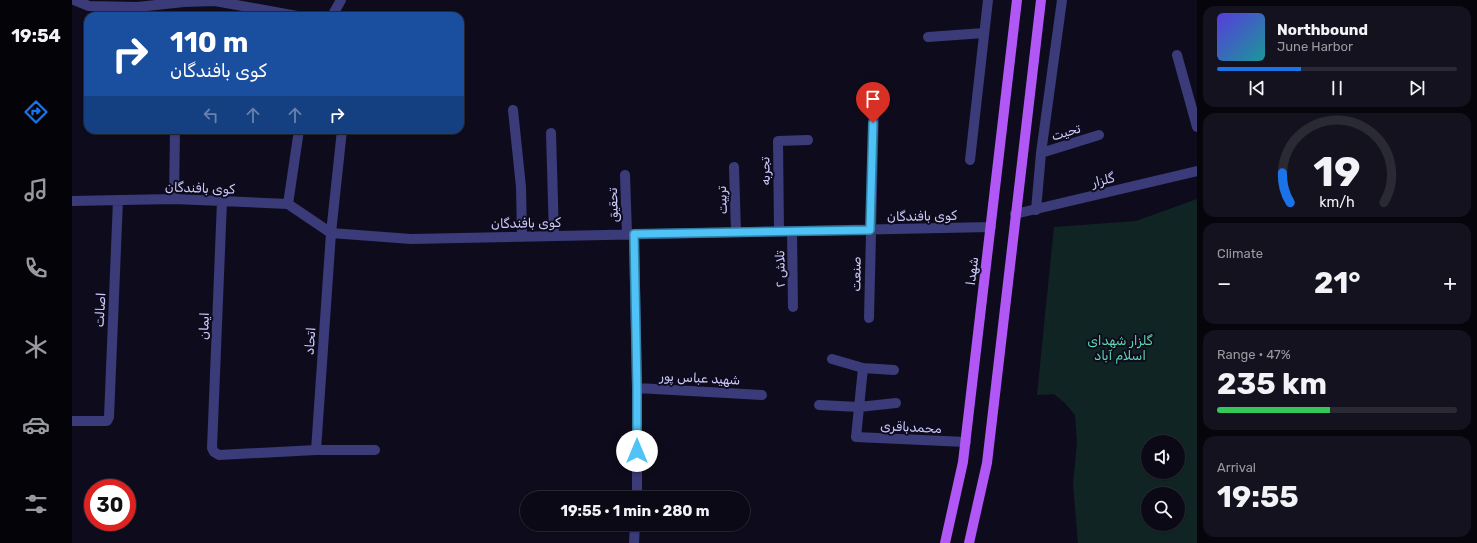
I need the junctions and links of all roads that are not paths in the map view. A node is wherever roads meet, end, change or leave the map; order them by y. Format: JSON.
{"nodes":[{"id":1,"x":74,"y":0,"type":"edge"},
{"id":2,"x":341,"y":0,"type":"edge"},
{"id":3,"x":988,"y":0,"type":"edge"},
{"id":4,"x":1017,"y":0,"type":"edge"},
{"id":5,"x":1041,"y":0,"type":"edge"},
{"id":6,"x":1062,"y":0,"type":"edge"},
{"id":7,"x":275,"y":12,"type":"edge"},
{"id":8,"x":334,"y":12,"type":"edge"},
{"id":9,"x":984,"y":33,"type":"junction"},
{"id":10,"x":928,"y":37,"type":"dead end"},
{"id":11,"x":1177,"y":55,"type":"dead end"},
{"id":12,"x":1193,"y":99,"type":"edge"},
{"id":13,"x":874,"y":107,"type":"dead end"},
{"id":14,"x":513,"y":110,"type":"dead end"},
{"id":15,"x":1197,"y":127,"type":"edge"},
{"id":16,"x":551,"y":133,"type":"dead end"},
{"id":17,"x":175,"y":134,"type":"edge"},
{"id":18,"x":299,"y":134,"type":"edge"},
{"id":19,"x":342,"y":134,"type":"edge"},
{"id":20,"x":1099,"y":135,"type":"dead end"},
{"id":21,"x":808,"y":140,"type":"dead end"},
{"id":22,"x":1041,"y":153,"type":"junction"},
{"id":23,"x":970,"y":160,"type":"dead end"},
{"id":24,"x":734,"y":167,"type":"dead end"},
{"id":25,"x":1197,"y":171,"type":"edge"},
{"id":26,"x":625,"y":175,"type":"dead end"},
{"id":27,"x":174,"y":199,"type":"junction"},
{"id":28,"x":72,"y":200,"type":"edge"},
{"id":29,"x":118,"y":200,"type":"junction"},
{"id":30,"x":222,"y":201,"type":"junction"},
{"id":31,"x":288,"y":204,"type":"junction"},
{"id":32,"x":1036,"y":210,"type":"junction"},
{"id":33,"x":1015,"y":214,"type":"junction"},
{"id":34,"x":991,"y":227,"type":"junction"},
{"id":35,"x":870,"y":230,"type":"junction"},
{"id":36,"x":779,"y":231,"type":"junction"},
{"id":37,"x":792,"y":231,"type":"junction"},
{"id":38,"x":736,"y":232,"type":"junction"},
{"id":39,"x":331,"y":234,"type":"junction"},
{"id":40,"x":631,"y":234,"type":"junction"},
{"id":41,"x":554,"y":236,"type":"junction"},
{"id":42,"x":522,"y":237,"type":"junction"},
{"id":43,"x":793,"y":307,"type":"dead end"},
{"id":44,"x":869,"y":318,"type":"dead end"},
{"id":45,"x":832,"y":359,"type":"dead end"},
{"id":46,"x":863,"y":368,"type":"junction"},
{"id":47,"x":894,"y":370,"type":"dead end"},
{"id":48,"x":637,"y":388,"type":"junction"},
{"id":49,"x":762,"y":395,"type":"dead end"},
{"id":50,"x":896,"y":403,"type":"dead end"},
{"id":51,"x":819,"y":405,"type":"dead end"},
{"id":52,"x":859,"y":407,"type":"junction"},
{"id":53,"x":72,"y":422,"type":"edge"},
{"id":54,"x":966,"y":442,"type":"junction"},
{"id":55,"x":316,"y":450,"type":"junction"},
{"id":56,"x":375,"y":450,"type":"dead end"},
{"id":57,"x":637,"y":491,"type":"edge"},
{"id":58,"x":635,"y":531,"type":"edge"},
{"id":59,"x":634,"y":543,"type":"edge"},
{"id":60,"x":945,"y":543,"type":"edge"},
{"id":61,"x":969,"y":543,"type":"edge"}],
"edges":[{"from":1,"to":7,"type":"street"},
{"from":2,"to":8,"type":"street"},
{"from":3,"to":9,"type":"street"},
{"from":4,"to":34,"type":"main road","name":"شهدا"},
{"from":5,"to":33,"type":"main road"},
{"from":6,"to":22,"type":"street"},
{"from":9,"to":10,"type":"street"},
{"from":9,"to":23,"type":"street"},
{"from":11,"to":12,"type":"street"},
{"from":12,"to":15,"type":"street"},
{"from":13,"to":35,"type":"street","name":"صنعت"},
{"from":14,"to":42,"type":"street"},
{"from":16,"to":41,"type":"street"},
{"from":17,"to":27,"type":"street"},
{"from":18,"to":31,"type":"street"},
{"from":19,"to":39,"type":"street","name":"اتحاد"},
{"from":20,"to":22,"type":"street","name":"تحیت"},
{"from":21,"to":36,"type":"street","name":"تجربه"},
{"from":22,"to":32,"type":"street"},
{"from":24,"to":38,"type":"street","name":"تربیت"},
{"from":25,"to":32,"type":"street","name":"گلزار"},
{"from":26,"to":40,"type":"street","name":"تحقیق"},
{"from":27,"to":29,"type":"street","name":"کوی بافندگان"},
{"from":27,"to":30,"type":"street","name":"کوی بافندگان"},
{"from":28,"to":29,"type":"street","name":"کوی بافندگان"},
{"from":29,"to":53,"type":"street","name":"اصالت"},
{"from":30,"to":31,"type":"street","name":"کوی بافندگان"},
{"from":30,"to":55,"type":"street","name":"ایمان"},
{"from":31,"to":39,"type":"street"},
{"from":32,"to":33,"type":"street","name":"گلزار"},
{"from":33,"to":61,"type":"main road"},
{"from":34,"to":35,"type":"street","name":"کوی بافندگان"},
{"from":34,"to":54,"type":"main road","name":"شهدا"},
{"from":35,"to":37,"type":"street","name":"کوی بافندگان"},
{"from":35,"to":44,"type":"street","name":"صنعت"},
{"from":36,"to":37,"type":"street","name":"کوی بافندگان"},
{"from":36,"to":38,"type":"street","name":"کوی بافندگان"},
{"from":37,"to":43,"type":"street","name":"تلاش ۲"},
{"from":38,"to":40,"type":"street","name":"کوی بافندگان"},
{"from":39,"to":42,"type":"street","name":"کوی بافندگان"},
{"from":39,"to":55,"type":"street","name":"اتحاد"},
{"from":40,"to":41,"type":"street","name":"کوی بافندگان"},
{"from":40,"to":48,"type":"street","name":"تحقیق"},
{"from":41,"to":42,"type":"street","name":"کوی بافندگان"},
{"from":45,"to":46,"type":"street"},
{"from":46,"to":47,"type":"street"},
{"from":46,"to":52,"type":"street"},
{"from":48,"to":49,"type":"street","name":"شهید عباس پور"},
{"from":48,"to":57,"type":"street","name":"تحقیق"},
{"from":50,"to":52,"type":"street"},
{"from":51,"to":52,"type":"street"},
{"from":52,"to":54,"type":"street","name":"محمدباقری"},
{"from":54,"to":60,"type":"main road","name":"شهدا"},
{"from":55,"to":56,"type":"street"},
{"from":58,"to":59,"type":"street"}]}
